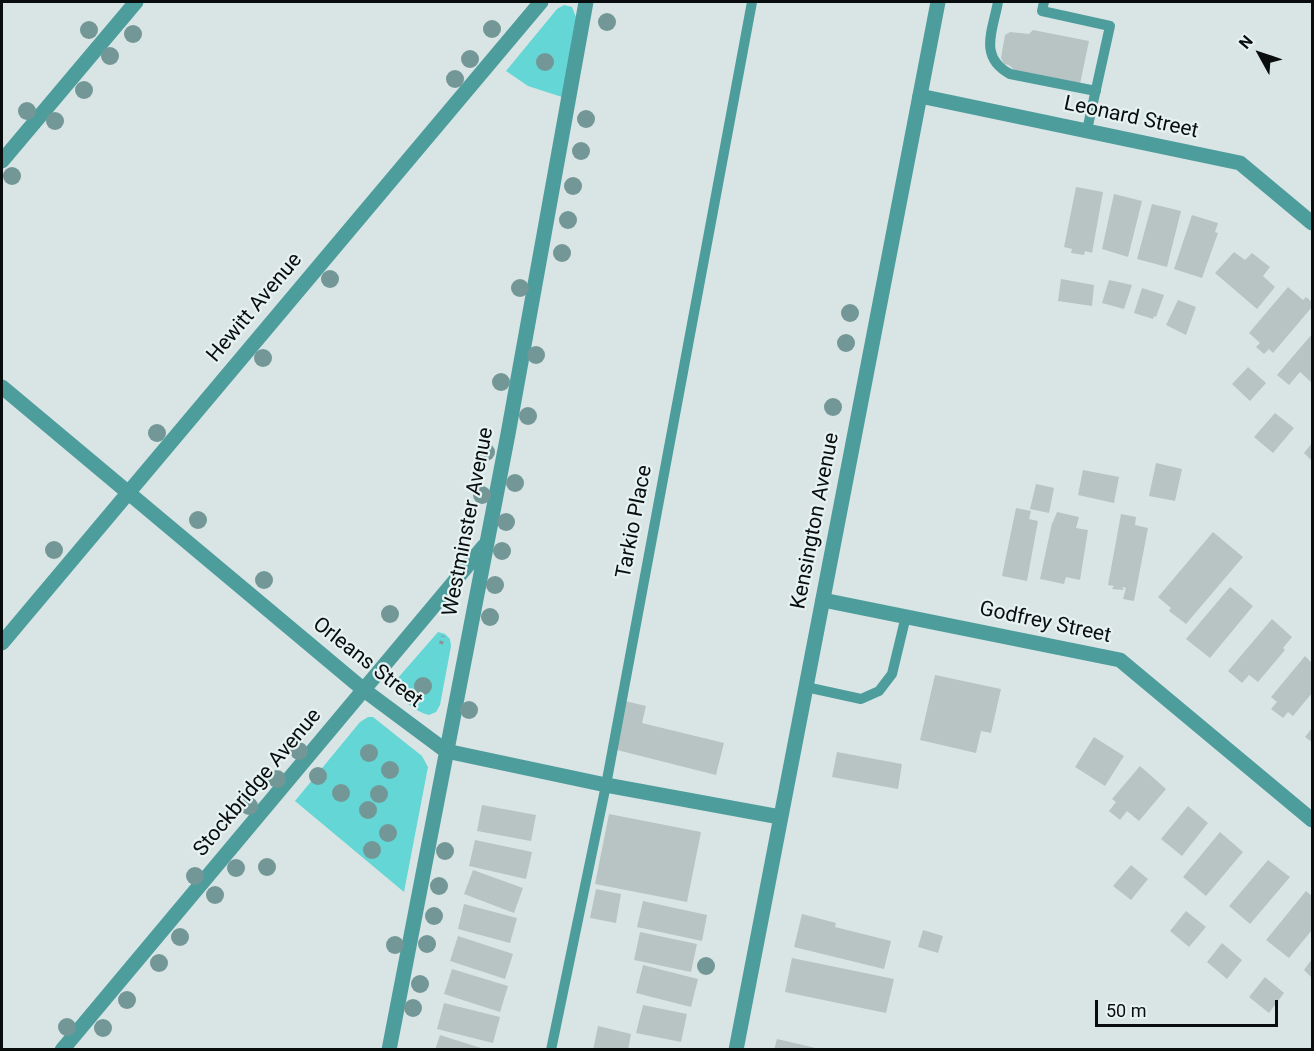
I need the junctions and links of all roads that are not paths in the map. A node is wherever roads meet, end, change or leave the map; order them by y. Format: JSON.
{"nodes":[{"id":1,"x":136,"y":2,"type":"edge"},
{"id":2,"x":541,"y":2,"type":"edge"},
{"id":3,"x":586,"y":2,"type":"edge"},
{"id":4,"x":752,"y":2,"type":"edge"},
{"id":5,"x":938,"y":2,"type":"edge"},
{"id":6,"x":998,"y":2,"type":"edge"},
{"id":7,"x":1044,"y":2,"type":"edge"},
{"id":8,"x":1096,"y":91,"type":"junction"},
{"id":9,"x":921,"y":96,"type":"junction"},
{"id":10,"x":1087,"y":130,"type":"junction"},
{"id":11,"x":2,"y":161,"type":"edge"},
{"id":12,"x":1312,"y":223,"type":"edge"},
{"id":13,"x":2,"y":387,"type":"edge"},
{"id":14,"x":128,"y":492,"type":"junction"},
{"id":15,"x":486,"y":543,"type":"junction"},
{"id":16,"x":822,"y":600,"type":"junction"},
{"id":17,"x":906,"y":616,"type":"junction"},
{"id":18,"x":2,"y":643,"type":"edge"},
{"id":19,"x":806,"y":687,"type":"junction"},
{"id":20,"x":363,"y":690,"type":"junction"},
{"id":21,"x":446,"y":751,"type":"junction"},
{"id":22,"x":606,"y":785,"type":"junction"},
{"id":23,"x":780,"y":817,"type":"junction"},
{"id":24,"x":1312,"y":820,"type":"edge"},
{"id":25,"x":62,"y":1050,"type":"edge"},
{"id":26,"x":389,"y":1050,"type":"edge"},
{"id":27,"x":550,"y":1050,"type":"edge"},
{"id":28,"x":736,"y":1050,"type":"edge"}],
"edges":[{"from":1,"to":11,"type":"street"},
{"from":2,"to":14,"type":"street","name":"Hewitt Avenue"},
{"from":3,"to":15,"type":"street","name":"Westminster Avenue"},
{"from":4,"to":22,"type":"lane","name":"Tarkio Place"},
{"from":5,"to":9,"type":"street","name":"Kensington Avenue"},
{"from":6,"to":8,"type":"lane"},
{"from":7,"to":8,"type":"lane"},
{"from":8,"to":10,"type":"lane"},
{"from":9,"to":10,"type":"street","name":"Leonard Street"},
{"from":9,"to":16,"type":"street","name":"Kensington Avenue"},
{"from":10,"to":12,"type":"street","name":"Leonard Street"},
{"from":13,"to":14,"type":"street","name":"Orleans Street"},
{"from":14,"to":18,"type":"street","name":"Hewitt Avenue"},
{"from":14,"to":20,"type":"street","name":"Orleans Street"},
{"from":15,"to":20,"type":"street","name":"Stockbridge Avenue"},
{"from":15,"to":21,"type":"street","name":"Westminster Avenue"},
{"from":16,"to":17,"type":"street","name":"Godfrey Street"},
{"from":16,"to":19,"type":"street","name":"Kensington Avenue"},
{"from":17,"to":19,"type":"lane"},
{"from":17,"to":24,"type":"street","name":"Godfrey Street"},
{"from":19,"to":23,"type":"street","name":"Kensington Avenue"},
{"from":20,"to":21,"type":"street","name":"Orleans Street"},
{"from":20,"to":25,"type":"street","name":"Stockbridge Avenue"},
{"from":21,"to":22,"type":"street","name":"Orleans Street"},
{"from":21,"to":26,"type":"street","name":"Westminster Avenue"},
{"from":22,"to":23,"type":"street","name":"Orleans Street"},
{"from":22,"to":27,"type":"lane","name":"Tarkio Place"},
{"from":23,"to":28,"type":"street","name":"Kensington Avenue"}]}
